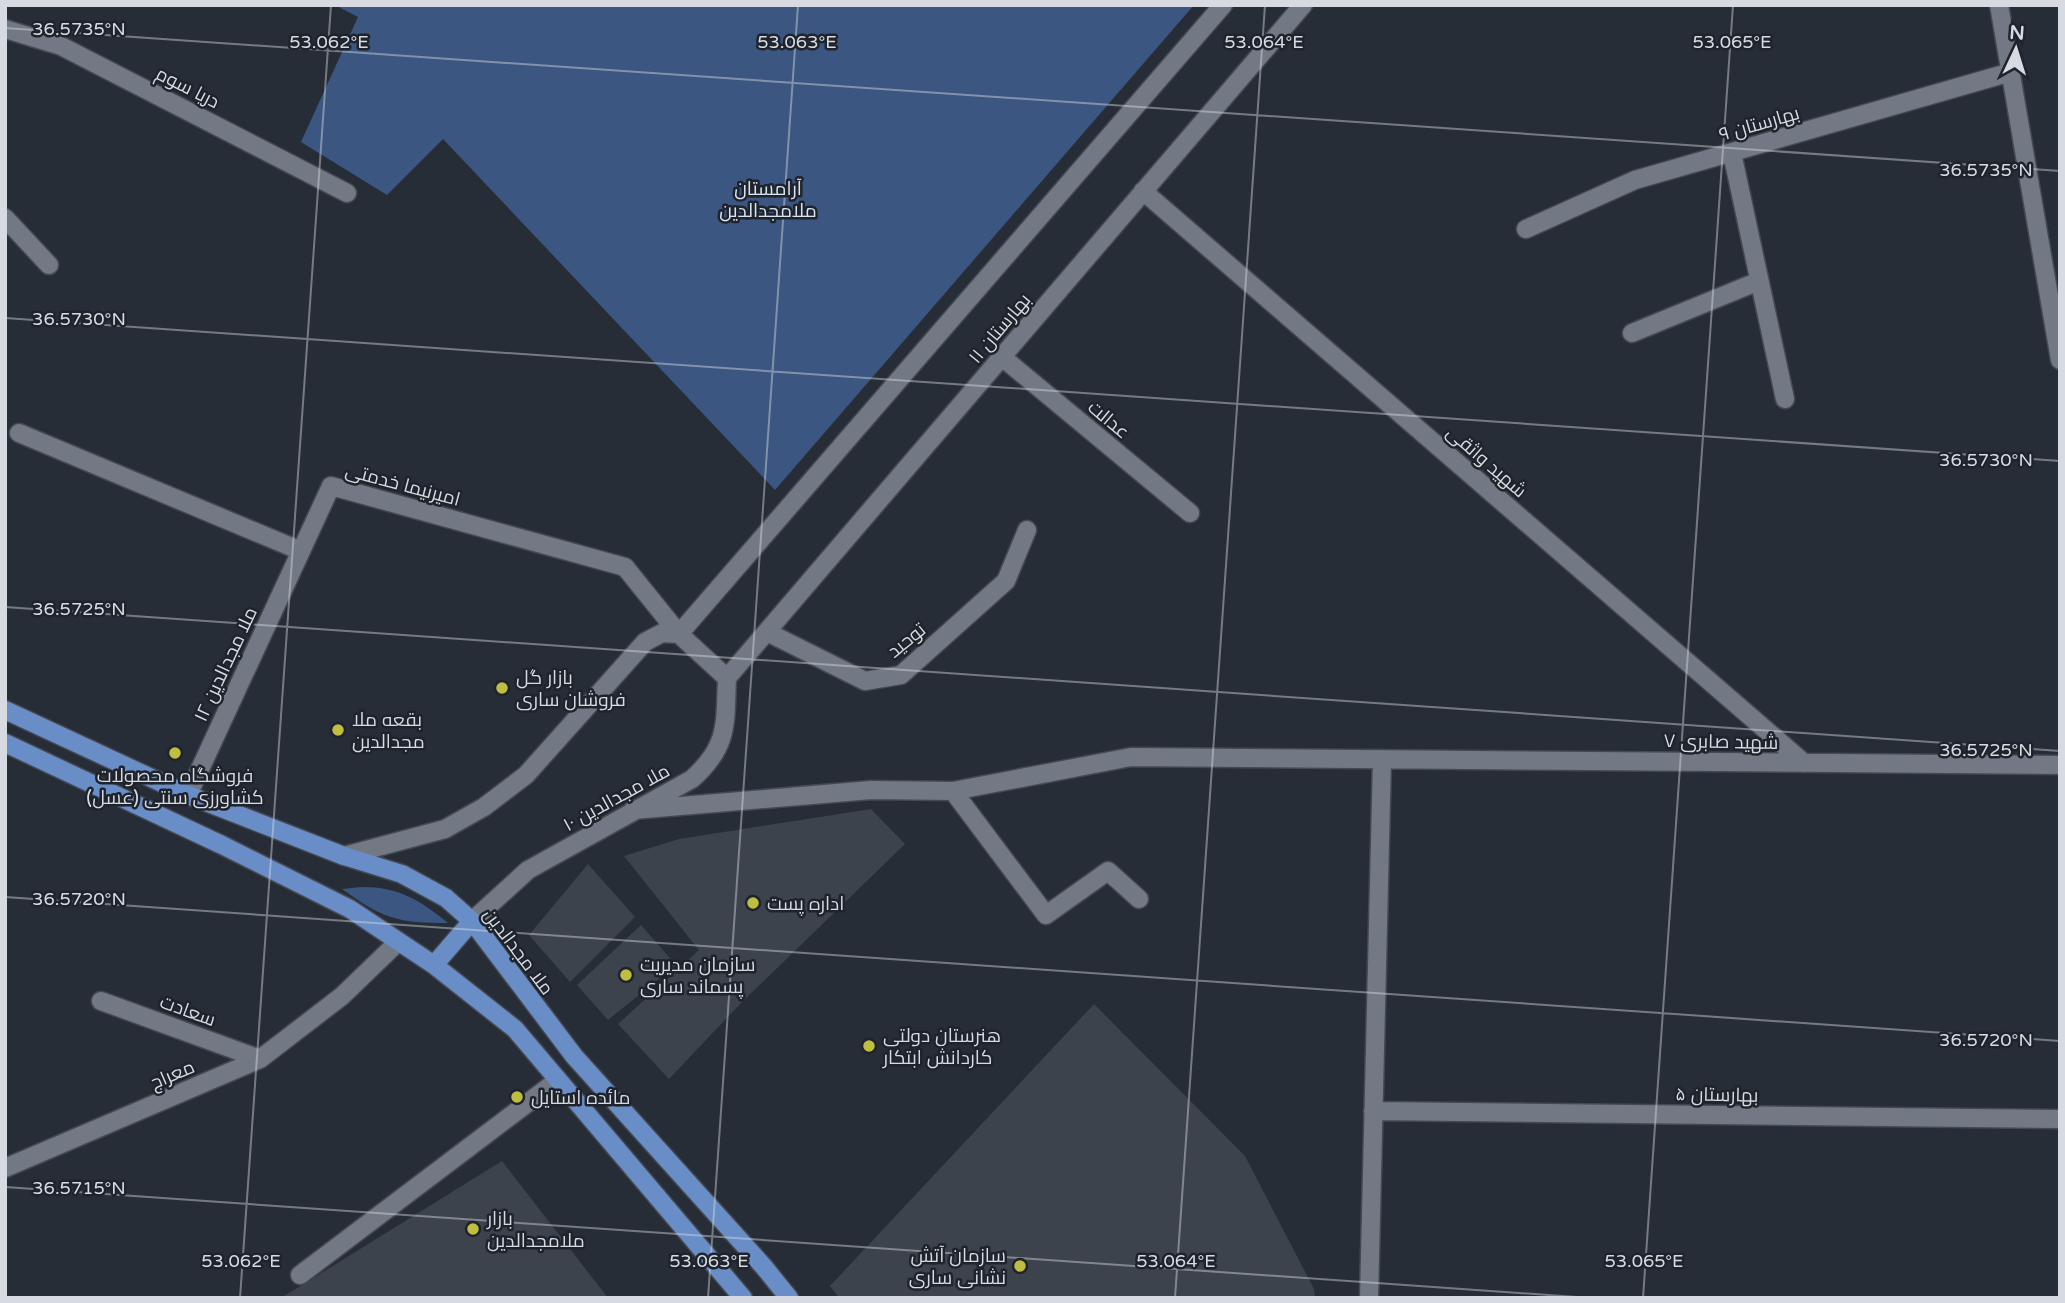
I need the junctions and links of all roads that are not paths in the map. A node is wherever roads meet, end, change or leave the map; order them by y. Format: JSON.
{"nodes":[{"id":1,"x":1223,"y":5,"type":"edge"},
{"id":2,"x":1303,"y":5,"type":"edge"},
{"id":3,"x":1999,"y":5,"type":"edge"},
{"id":4,"x":5,"y":29,"type":"edge"},
{"id":5,"x":2011,"y":72,"type":"junction"},
{"id":6,"x":1731,"y":153,"type":"junction"},
{"id":7,"x":1143,"y":191,"type":"junction"},
{"id":8,"x":347,"y":193,"type":"dead end"},
{"id":9,"x":5,"y":218,"type":"edge"},
{"id":10,"x":1526,"y":229,"type":"dead end"},
{"id":11,"x":49,"y":265,"type":"dead end"},
{"id":12,"x":1759,"y":281,"type":"junction"},
{"id":13,"x":2058,"y":329,"type":"edge"},
{"id":14,"x":1632,"y":333,"type":"dead end"},
{"id":15,"x":1002,"y":356,"type":"junction"},
{"id":16,"x":2060,"y":360,"type":"edge"},
{"id":17,"x":1785,"y":399,"type":"dead end"},
{"id":18,"x":19,"y":433,"type":"dead end"},
{"id":19,"x":1190,"y":513,"type":"dead end"},
{"id":20,"x":1027,"y":530,"type":"dead end"},
{"id":21,"x":301,"y":551,"type":"junction"},
{"id":22,"x":767,"y":632,"type":"junction"},
{"id":23,"x":679,"y":634,"type":"junction"},
{"id":24,"x":727,"y":678,"type":"junction"},
{"id":25,"x":5,"y":710,"type":"edge"},
{"id":26,"x":5,"y":743,"type":"edge"},
{"id":27,"x":1381,"y":759,"type":"junction"},
{"id":28,"x":1804,"y":763,"type":"junction"},
{"id":29,"x":2060,"y":765,"type":"edge"},
{"id":30,"x":953,"y":791,"type":"junction"},
{"id":31,"x":188,"y":795,"type":"junction"},
{"id":32,"x":633,"y":810,"type":"junction"},
{"id":33,"x":344,"y":856,"type":"junction"},
{"id":34,"x":1139,"y":899,"type":"dead end"},
{"id":35,"x":472,"y":921,"type":"junction"},
{"id":36,"x":398,"y":942,"type":"junction"},
{"id":37,"x":434,"y":965,"type":"junction"},
{"id":38,"x":101,"y":1001,"type":"dead end"},
{"id":39,"x":260,"y":1059,"type":"junction"},
{"id":40,"x":558,"y":1080,"type":"junction"},
{"id":41,"x":1373,"y":1111,"type":"junction"},
{"id":42,"x":2060,"y":1119,"type":"edge"},
{"id":43,"x":5,"y":1168,"type":"edge"},
{"id":44,"x":300,"y":1275,"type":"dead end"},
{"id":45,"x":743,"y":1298,"type":"edge"},
{"id":46,"x":789,"y":1298,"type":"edge"},
{"id":47,"x":1369,"y":1298,"type":"edge"}],
"edges":[{"from":1,"to":23,"type":"street"},
{"from":2,"to":7,"type":"street","name":"بهارستان ۱۱"},
{"from":3,"to":5,"type":"street"},
{"from":4,"to":8,"type":"street","name":"دریا سوم"},
{"from":5,"to":6,"type":"street","name":"بهارستان ٩"},
{"from":5,"to":13,"type":"street"},
{"from":6,"to":10,"type":"street","name":"بهارستان ٩"},
{"from":6,"to":12,"type":"street"},
{"from":7,"to":15,"type":"street","name":"بهارستان ۱۱"},
{"from":7,"to":28,"type":"street","name":"شهید واثقی"},
{"from":9,"to":11,"type":"street"},
{"from":12,"to":14,"type":"street"},
{"from":12,"to":17,"type":"street"},
{"from":13,"to":16,"type":"street"},
{"from":15,"to":19,"type":"street","name":"عدالت"},
{"from":15,"to":22,"type":"street","name":"بهارستان ۱۱"},
{"from":18,"to":21,"type":"street"},
{"from":20,"to":22,"type":"street","name":"توحید"},
{"from":21,"to":23,"type":"street","name":"امیرنیما خدمتی"},
{"from":21,"to":31,"type":"street","name":"ملا مجدالدین ١٢"},
{"from":22,"to":24,"type":"street","name":"بهارستان ۱۱"},
{"from":23,"to":24,"type":"street"},
{"from":23,"to":33,"type":"street"},
{"from":24,"to":32,"type":"street","name":"ملا مجدالدین ١٠"},
{"from":25,"to":31,"type":"main road","name":"ملا مجدالدین"},
{"from":26,"to":36,"type":"main road"},
{"from":27,"to":28,"type":"street","name":"شهید صابری ٧"},
{"from":27,"to":30,"type":"street","name":"شهید صابری ٧"},
{"from":27,"to":41,"type":"street"},
{"from":28,"to":29,"type":"street","name":"شهید صابری ٧"},
{"from":30,"to":32,"type":"street","name":"شهید صابری ٧"},
{"from":30,"to":34,"type":"street"},
{"from":31,"to":33,"type":"main road","name":"ملا مجدالدین"},
{"from":32,"to":35,"type":"street","name":"ملا مجدالدین ١٠"},
{"from":33,"to":35,"type":"main road","name":"ملا مجدالدین"},
{"from":35,"to":37,"type":"main road"},
{"from":35,"to":46,"type":"main road","name":"ملا مجدالدین"},
{"from":36,"to":37,"type":"main road"},
{"from":36,"to":39,"type":"street","name":"معراج"},
{"from":37,"to":40,"type":"main road"},
{"from":38,"to":39,"type":"street","name":"سعادت"},
{"from":39,"to":43,"type":"street","name":"معراج"},
{"from":40,"to":44,"type":"street"},
{"from":40,"to":45,"type":"main road"},
{"from":41,"to":42,"type":"street","name":"بهارستان ۵"},
{"from":41,"to":47,"type":"street"}]}
